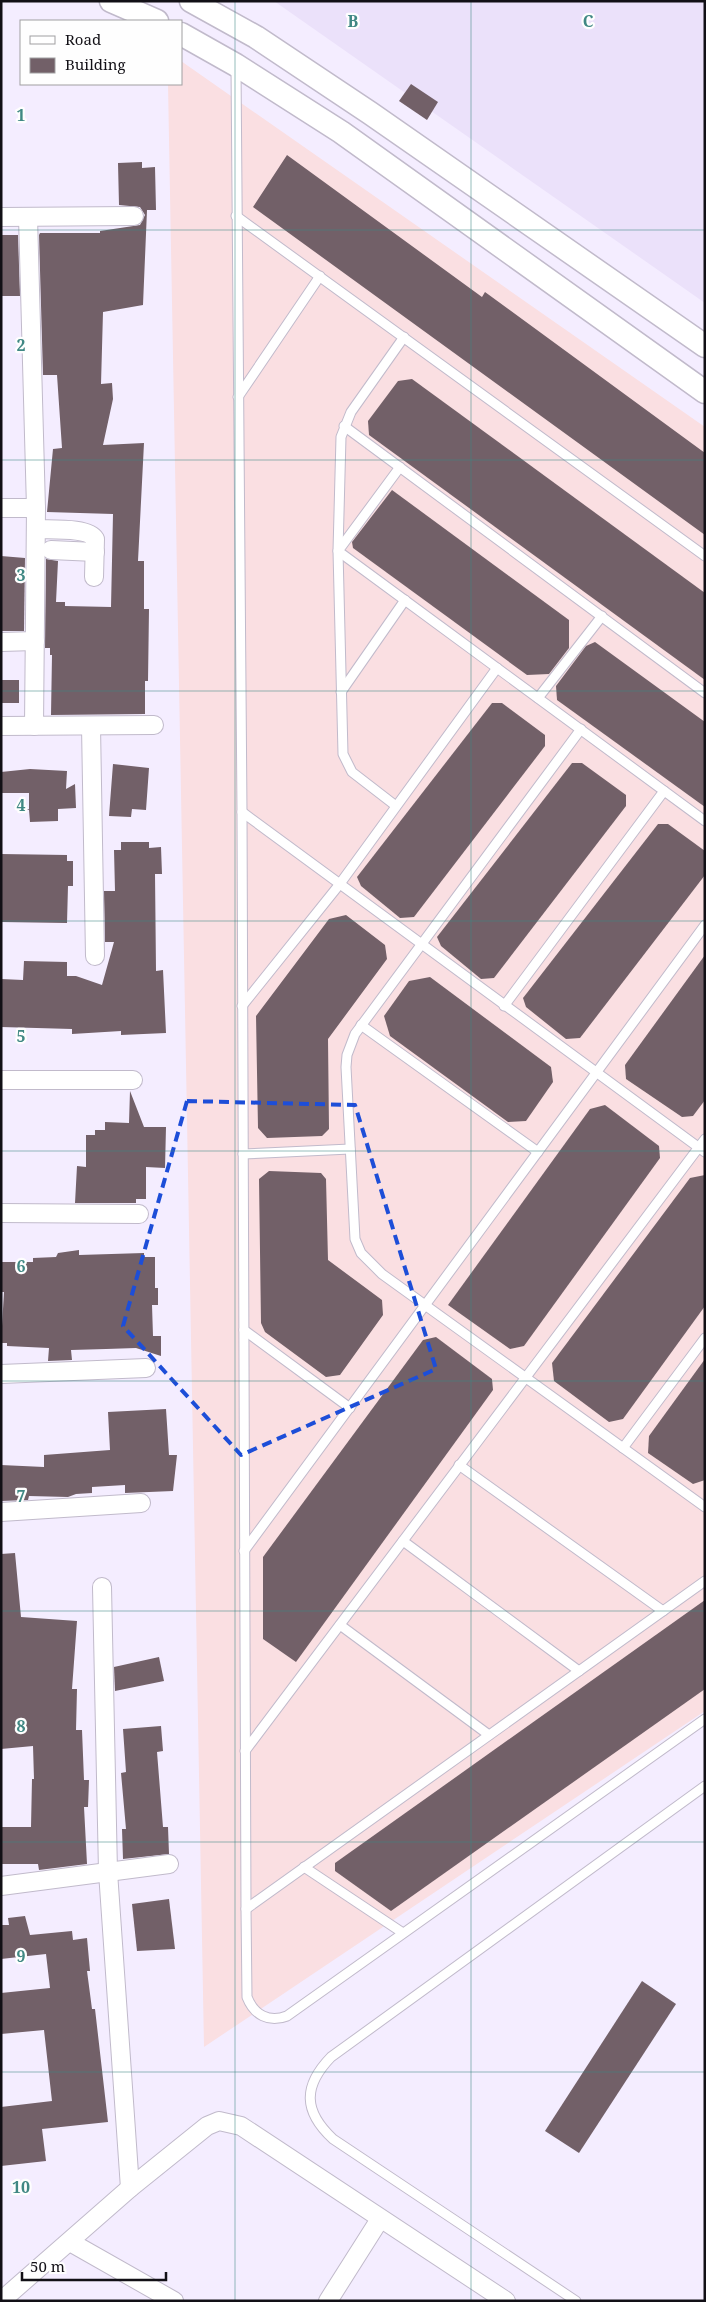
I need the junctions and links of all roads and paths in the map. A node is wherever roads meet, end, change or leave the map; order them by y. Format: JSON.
{"nodes":[{"id":1,"x":112,"y":1,"type":"edge"},
{"id":2,"x":190,"y":1,"type":"edge"},
{"id":3,"x":155,"y":20,"type":"edge"},
{"id":4,"x":182,"y":35,"type":"edge"},
{"id":5,"x":236,"y":65,"type":"junction"},
{"id":6,"x":134,"y":216,"type":"dead end"},
{"id":7,"x":236,"y":216,"type":"junction"},
{"id":8,"x":1,"y":217,"type":"edge"},
{"id":9,"x":28,"y":217,"type":"junction"},
{"id":10,"x":320,"y":276,"type":"junction"},
{"id":11,"x":404,"y":337,"type":"junction"},
{"id":12,"x":705,"y":346,"type":"edge"},
{"id":13,"x":705,"y":392,"type":"edge"},
{"id":14,"x":238,"y":397,"type":"junction"},
{"id":15,"x":344,"y":426,"type":"junction"},
{"id":16,"x":400,"y":467,"type":"junction"},
{"id":17,"x":1,"y":508,"type":"edge"},
{"id":18,"x":36,"y":508,"type":"junction"},
{"id":19,"x":36,"y":529,"type":"junction"},
{"id":20,"x":50,"y":550,"type":"dead end"},
{"id":21,"x":338,"y":551,"type":"junction"},
{"id":22,"x":95,"y":552,"type":"junction"},
{"id":23,"x":705,"y":556,"type":"edge"},
{"id":24,"x":94,"y":577,"type":"dead end"},
{"id":25,"x":404,"y":600,"type":"junction"},
{"id":26,"x":602,"y":616,"type":"junction"},
{"id":27,"x":35,"y":641,"type":"junction"},
{"id":28,"x":1,"y":642,"type":"edge"},
{"id":29,"x":497,"y":668,"type":"junction"},
{"id":30,"x":341,"y":692,"type":"junction"},
{"id":31,"x":705,"y":692,"type":"edge"},
{"id":32,"x":538,"y":698,"type":"junction"},
{"id":33,"x":1,"y":726,"type":"edge"},
{"id":34,"x":34,"y":726,"type":"junction"},
{"id":35,"x":90,"y":726,"type":"junction"},
{"id":36,"x":154,"y":726,"type":"dead end"},
{"id":37,"x":581,"y":729,"type":"junction"},
{"id":38,"x":664,"y":790,"type":"junction"},
{"id":39,"x":396,"y":806,"type":"junction"},
{"id":40,"x":242,"y":812,"type":"junction"},
{"id":41,"x":705,"y":821,"type":"edge"},
{"id":42,"x":339,"y":885,"type":"junction"},
{"id":43,"x":705,"y":925,"type":"edge"},
{"id":44,"x":420,"y":944,"type":"junction"},
{"id":45,"x":96,"y":956,"type":"dead end"},
{"id":46,"x":242,"y":1006,"type":"junction"},
{"id":47,"x":504,"y":1006,"type":"junction"},
{"id":48,"x":361,"y":1025,"type":"junction"},
{"id":49,"x":595,"y":1074,"type":"junction"},
{"id":50,"x":1,"y":1080,"type":"edge"},
{"id":51,"x":133,"y":1080,"type":"dead end"},
{"id":52,"x":705,"y":1139,"type":"edge"},
{"id":53,"x":350,"y":1149,"type":"junction"},
{"id":54,"x":702,"y":1150,"type":"edge"},
{"id":55,"x":538,"y":1152,"type":"junction"},
{"id":56,"x":243,"y":1154,"type":"junction"},
{"id":57,"x":1,"y":1213,"type":"edge"},
{"id":58,"x":139,"y":1214,"type":"dead end"},
{"id":59,"x":426,"y":1304,"type":"junction"},
{"id":60,"x":244,"y":1330,"type":"junction"},
{"id":61,"x":705,"y":1338,"type":"edge"},
{"id":62,"x":146,"y":1368,"type":"dead end"},
{"id":63,"x":1,"y":1374,"type":"edge"},
{"id":64,"x":526,"y":1377,"type":"junction"},
{"id":65,"x":350,"y":1408,"type":"junction"},
{"id":66,"x":623,"y":1448,"type":"junction"},
{"id":67,"x":459,"y":1465,"type":"junction"},
{"id":68,"x":141,"y":1503,"type":"dead end"},
{"id":69,"x":705,"y":1507,"type":"edge"},
{"id":70,"x":1,"y":1512,"type":"edge"},
{"id":71,"x":402,"y":1541,"type":"junction"},
{"id":72,"x":244,"y":1551,"type":"junction"},
{"id":73,"x":705,"y":1581,"type":"edge"},
{"id":74,"x":102,"y":1587,"type":"dead end"},
{"id":75,"x":663,"y":1610,"type":"junction"},
{"id":76,"x":340,"y":1624,"type":"junction"},
{"id":77,"x":579,"y":1671,"type":"junction"},
{"id":78,"x":705,"y":1719,"type":"edge"},
{"id":79,"x":489,"y":1735,"type":"junction"},
{"id":80,"x":245,"y":1751,"type":"junction"},
{"id":81,"x":705,"y":1786,"type":"edge"},
{"id":82,"x":169,"y":1864,"type":"dead end"},
{"id":83,"x":304,"y":1867,"type":"junction"},
{"id":84,"x":108,"y":1872,"type":"junction"},
{"id":85,"x":1,"y":1886,"type":"edge"},
{"id":86,"x":246,"y":1909,"type":"junction"},
{"id":87,"x":403,"y":1933,"type":"junction"},
{"id":88,"x":130,"y":2188,"type":"junction"},
{"id":89,"x":380,"y":2219,"type":"junction"},
{"id":90,"x":70,"y":2242,"type":"junction"},
{"id":91,"x":1,"y":2281,"type":"edge"},
{"id":92,"x":2,"y":2300,"type":"edge"},
{"id":93,"x":174,"y":2301,"type":"edge"},
{"id":94,"x":328,"y":2301,"type":"edge"},
{"id":95,"x":506,"y":2301,"type":"edge"},
{"id":96,"x":576,"y":2301,"type":"edge"}],
"edges":[{"from":1,"to":3,"type":"street"},
{"from":2,"to":12,"type":"street"},
{"from":4,"to":5,"type":"street"},
{"from":5,"to":7,"type":"lane"},
{"from":5,"to":13,"type":"street"},
{"from":6,"to":9,"type":"street"},
{"from":7,"to":10,"type":"lane"},
{"from":7,"to":14,"type":"lane"},
{"from":8,"to":9,"type":"street"},
{"from":9,"to":18,"type":"street"},
{"from":10,"to":11,"type":"lane"},
{"from":10,"to":14,"type":"lane"},
{"from":11,"to":15,"type":"lane"},
{"from":11,"to":23,"type":"lane"},
{"from":14,"to":40,"type":"lane"},
{"from":15,"to":16,"type":"lane"},
{"from":15,"to":21,"type":"lane"},
{"from":16,"to":21,"type":"lane"},
{"from":16,"to":26,"type":"lane"},
{"from":17,"to":18,"type":"street"},
{"from":18,"to":19,"type":"street"},
{"from":19,"to":22,"type":"street"},
{"from":19,"to":27,"type":"street"},
{"from":20,"to":22,"type":"street"},
{"from":21,"to":25,"type":"lane"},
{"from":21,"to":30,"type":"lane"},
{"from":22,"to":24,"type":"street"},
{"from":25,"to":29,"type":"lane"},
{"from":25,"to":30,"type":"lane"},
{"from":26,"to":31,"type":"lane"},
{"from":26,"to":32,"type":"lane"},
{"from":27,"to":28,"type":"street"},
{"from":27,"to":34,"type":"street"},
{"from":29,"to":32,"type":"lane"},
{"from":29,"to":39,"type":"lane"},
{"from":30,"to":39,"type":"lane"},
{"from":32,"to":37,"type":"lane"},
{"from":33,"to":34,"type":"street"},
{"from":34,"to":35,"type":"street"},
{"from":35,"to":36,"type":"street"},
{"from":35,"to":45,"type":"street"},
{"from":37,"to":38,"type":"lane"},
{"from":37,"to":44,"type":"lane"},
{"from":38,"to":41,"type":"lane"},
{"from":38,"to":47,"type":"lane"},
{"from":39,"to":42,"type":"lane"},
{"from":40,"to":42,"type":"lane"},
{"from":40,"to":46,"type":"lane"},
{"from":42,"to":44,"type":"lane"},
{"from":42,"to":46,"type":"lane"},
{"from":43,"to":49,"type":"lane"},
{"from":44,"to":47,"type":"lane"},
{"from":44,"to":48,"type":"lane"},
{"from":46,"to":56,"type":"lane"},
{"from":47,"to":49,"type":"lane"},
{"from":48,"to":53,"type":"lane"},
{"from":48,"to":55,"type":"lane"},
{"from":49,"to":54,"type":"lane"},
{"from":49,"to":55,"type":"lane"},
{"from":50,"to":51,"type":"street"},
{"from":52,"to":54,"type":"lane"},
{"from":53,"to":56,"type":"lane"},
{"from":53,"to":59,"type":"lane"},
{"from":54,"to":64,"type":"lane"},
{"from":55,"to":59,"type":"lane"},
{"from":56,"to":60,"type":"lane"},
{"from":57,"to":58,"type":"street"},
{"from":59,"to":64,"type":"lane"},
{"from":59,"to":65,"type":"lane"},
{"from":60,"to":65,"type":"lane"},
{"from":60,"to":72,"type":"lane"},
{"from":61,"to":66,"type":"lane"},
{"from":62,"to":63,"type":"street"},
{"from":64,"to":66,"type":"lane"},
{"from":64,"to":67,"type":"lane"},
{"from":65,"to":72,"type":"lane"},
{"from":66,"to":69,"type":"lane"},
{"from":67,"to":71,"type":"lane"},
{"from":67,"to":75,"type":"lane"},
{"from":68,"to":70,"type":"street"},
{"from":71,"to":76,"type":"lane"},
{"from":71,"to":77,"type":"lane"},
{"from":72,"to":80,"type":"lane"},
{"from":73,"to":75,"type":"lane"},
{"from":74,"to":84,"type":"street"},
{"from":75,"to":77,"type":"lane"},
{"from":76,"to":79,"type":"lane"},
{"from":76,"to":80,"type":"lane"},
{"from":77,"to":79,"type":"lane"},
{"from":78,"to":87,"type":"lane"},
{"from":79,"to":83,"type":"lane"},
{"from":80,"to":86,"type":"lane"},
{"from":81,"to":96,"type":"lane"},
{"from":82,"to":84,"type":"street"},
{"from":83,"to":86,"type":"lane"},
{"from":83,"to":87,"type":"lane"},
{"from":84,"to":85,"type":"street"},
{"from":84,"to":88,"type":"street"},
{"from":86,"to":87,"type":"lane"},
{"from":88,"to":89,"type":"street"},
{"from":88,"to":90,"type":"street"},
{"from":89,"to":94,"type":"street"},
{"from":89,"to":95,"type":"street"},
{"from":90,"to":92,"type":"street"},
{"from":90,"to":93,"type":"street"},
{"from":91,"to":92,"type":"street"}]}
